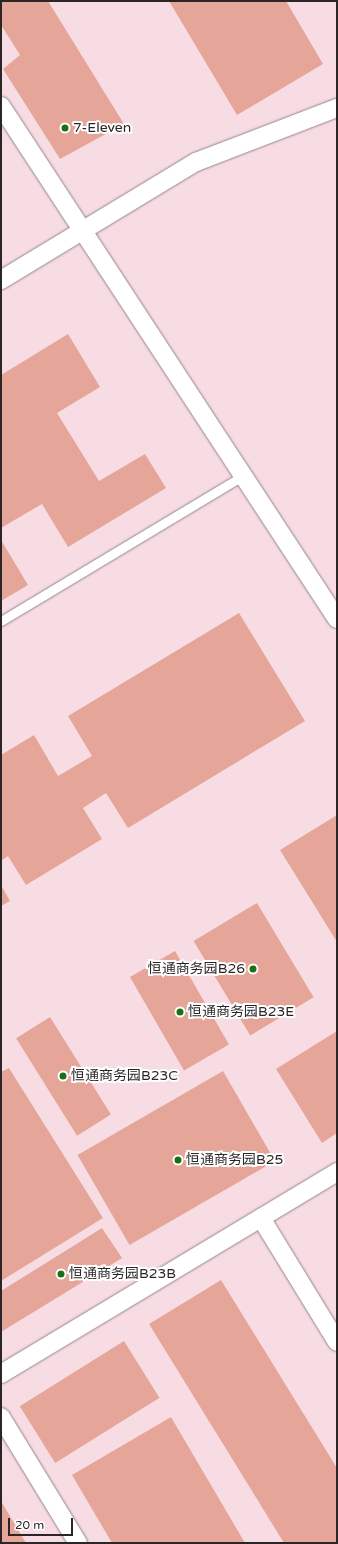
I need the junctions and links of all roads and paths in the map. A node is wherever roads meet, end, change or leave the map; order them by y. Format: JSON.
{"nodes":[{"id":1,"x":1,"y":106,"type":"edge"},
{"id":2,"x":337,"y":108,"type":"edge"},
{"id":3,"x":81,"y":231,"type":"junction"},
{"id":4,"x":1,"y":280,"type":"edge"},
{"id":5,"x":244,"y":475,"type":"junction"},
{"id":6,"x":337,"y":619,"type":"edge"},
{"id":7,"x":1,"y":621,"type":"edge"},
{"id":8,"x":337,"y":1172,"type":"edge"},
{"id":9,"x":261,"y":1218,"type":"junction"},
{"id":10,"x":337,"y":1342,"type":"edge"},
{"id":11,"x":1,"y":1374,"type":"edge"},
{"id":12,"x":1,"y":1417,"type":"edge"},
{"id":13,"x":78,"y":1543,"type":"edge"}],
"edges":[{"from":1,"to":3,"type":"street"},
{"from":2,"to":3,"type":"street"},
{"from":3,"to":4,"type":"street"},
{"from":3,"to":5,"type":"street"},
{"from":5,"to":6,"type":"street"},
{"from":5,"to":7,"type":"lane"},
{"from":8,"to":9,"type":"street"},
{"from":9,"to":10,"type":"street"},
{"from":9,"to":11,"type":"street"},
{"from":12,"to":13,"type":"street"}]}
